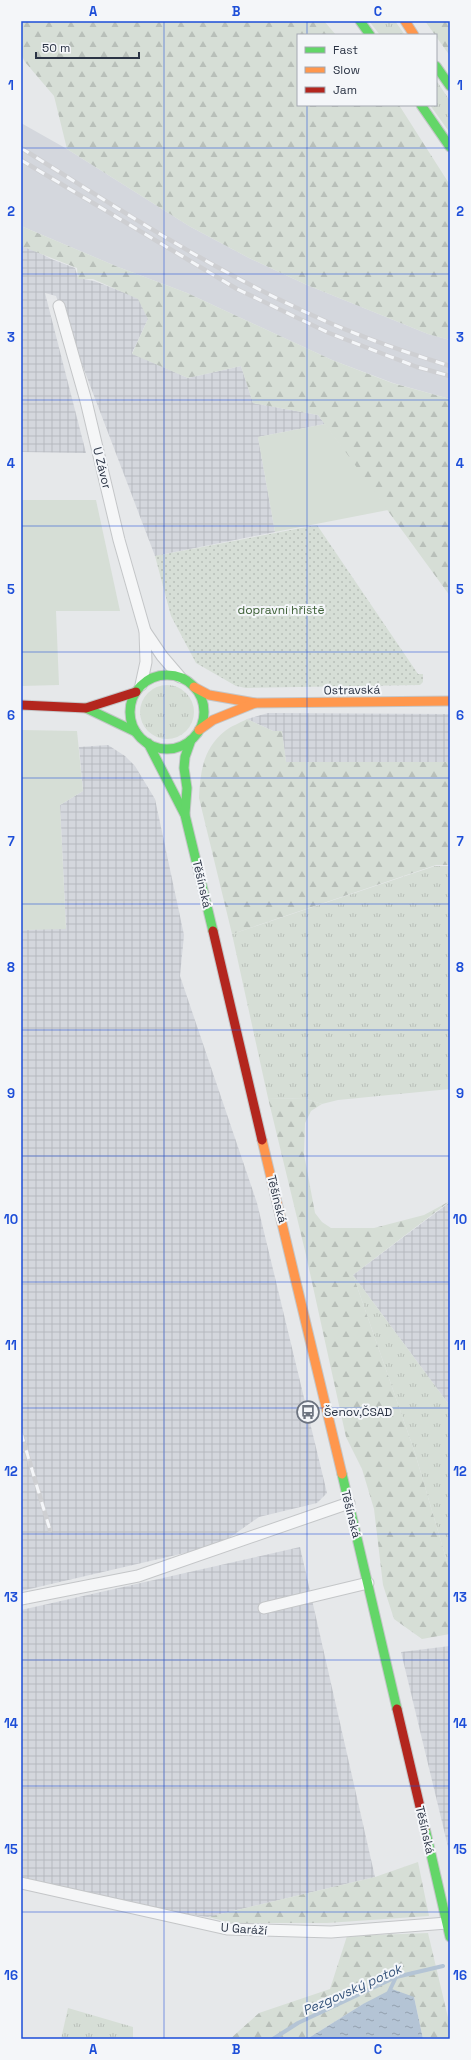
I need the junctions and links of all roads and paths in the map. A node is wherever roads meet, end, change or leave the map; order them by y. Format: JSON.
{"nodes":[{"id":1,"x":360,"y":21,"type":"edge"},
{"id":2,"x":404,"y":21,"type":"edge"},
{"id":3,"x":369,"y":34,"type":"edge"},
{"id":4,"x":413,"y":34,"type":"edge"},
{"id":5,"x":437,"y":67,"type":"edge"},
{"id":6,"x":450,"y":86,"type":"edge"},
{"id":7,"x":422,"y":106,"type":"edge"},
{"id":8,"x":450,"y":148,"type":"edge"},
{"id":9,"x":59,"y":306,"type":"dead end"},
{"id":10,"x":145,"y":631,"type":"junction"},
{"id":11,"x":180,"y":677,"type":"junction"},
{"id":12,"x":194,"y":687,"type":"junction"},
{"id":13,"x":138,"y":689,"type":"junction"},
{"id":14,"x":450,"y":701,"type":"edge"},
{"id":15,"x":255,"y":703,"type":"junction"},
{"id":16,"x":21,"y":705,"type":"edge"},
{"id":17,"x":86,"y":708,"type":"junction"},
{"id":18,"x":199,"y":730,"type":"junction"},
{"id":19,"x":136,"y":732,"type":"junction"},
{"id":20,"x":191,"y":740,"type":"junction"},
{"id":21,"x":148,"y":743,"type":"junction"},
{"id":22,"x":185,"y":816,"type":"junction"},
{"id":23,"x":349,"y":1503,"type":"junction"},
{"id":24,"x":368,"y":1583,"type":"junction"},
{"id":25,"x":21,"y":1599,"type":"edge"},
{"id":26,"x":264,"y":1608,"type":"dead end"},
{"id":27,"x":21,"y":1883,"type":"edge"},
{"id":28,"x":447,"y":1923,"type":"junction"},
{"id":29,"x":450,"y":1937,"type":"edge"}],
"edges":[{"from":1,"to":3,"type":"main road"},
{"from":2,"to":4,"type":"main road"},
{"from":5,"to":6,"type":"main road"},
{"from":7,"to":8,"type":"main road"},
{"from":9,"to":10,"type":"street","name":"U Závor"},
{"from":10,"to":11,"type":"street","name":"U Závor"},
{"from":10,"to":13,"type":"street","name":"U Závor"},
{"from":11,"to":12,"type":"main road"},
{"from":11,"to":13,"type":"main road"},
{"from":12,"to":15,"type":"main road","name":"Ostravská"},
{"from":12,"to":18,"type":"main road"},
{"from":13,"to":17,"type":"main road"},
{"from":13,"to":19,"type":"main road"},
{"from":14,"to":15,"type":"main road","name":"Ostravská"},
{"from":15,"to":18,"type":"main road","name":"Ostravská"},
{"from":16,"to":17,"type":"main road"},
{"from":17,"to":19,"type":"main road"},
{"from":18,"to":20,"type":"main road"},
{"from":19,"to":21,"type":"main road"},
{"from":20,"to":21,"type":"main road"},
{"from":20,"to":22,"type":"main road","name":"Těšínská"},
{"from":21,"to":22,"type":"main road","name":"Těšínská"},
{"from":22,"to":23,"type":"main road","name":"Těšínská"},
{"from":23,"to":24,"type":"main road","name":"Těšínská"},
{"from":23,"to":25,"type":"street"},
{"from":24,"to":26,"type":"street"},
{"from":24,"to":28,"type":"main road","name":"Těšínská"},
{"from":27,"to":28,"type":"street","name":"U Garáží"},
{"from":28,"to":29,"type":"main road","name":"Těšínská"}]}
